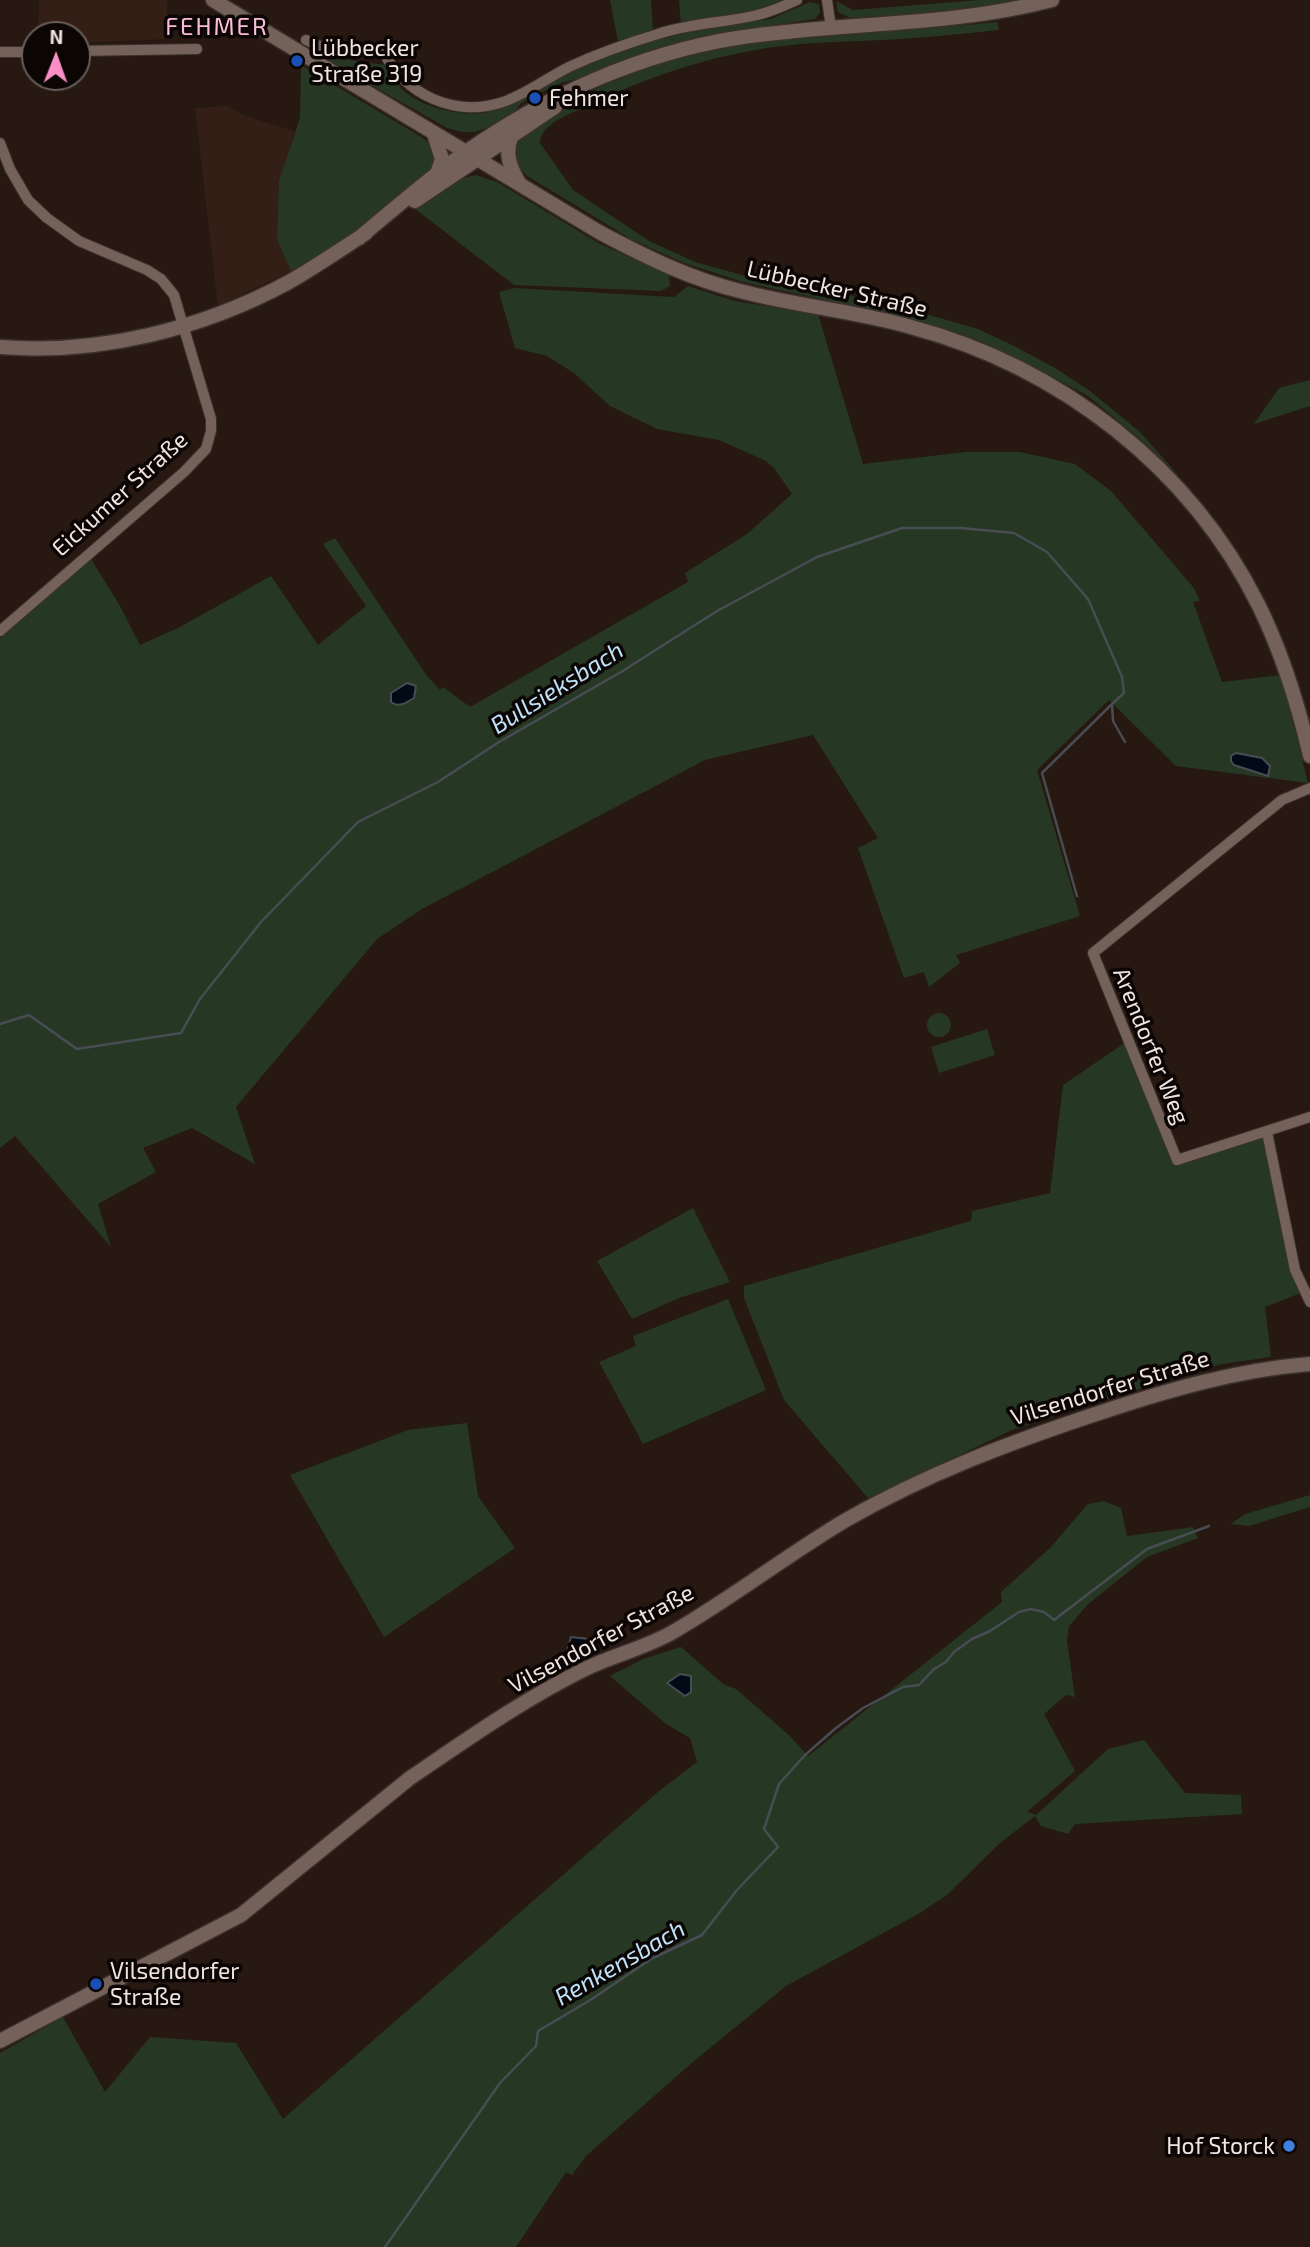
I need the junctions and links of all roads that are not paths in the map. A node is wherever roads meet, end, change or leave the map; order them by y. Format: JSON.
{"nodes":[{"id":1,"x":213,"y":0,"type":"edge"},
{"id":2,"x":797,"y":0,"type":"edge"},
{"id":3,"x":827,"y":0,"type":"edge"},
{"id":4,"x":1052,"y":0,"type":"edge"},
{"id":5,"x":831,"y":28,"type":"junction"},
{"id":6,"x":306,"y":40,"type":"dead end"},
{"id":7,"x":197,"y":49,"type":"dead end"},
{"id":8,"x":91,"y":51,"type":"edge"},
{"id":9,"x":0,"y":52,"type":"edge"},
{"id":10,"x":21,"y":52,"type":"edge"},
{"id":11,"x":591,"y":83,"type":"junction"},
{"id":12,"x":435,"y":134,"type":"junction"},
{"id":13,"x":512,"y":135,"type":"junction"},
{"id":14,"x":1,"y":146,"type":"edge"},
{"id":15,"x":472,"y":156,"type":"junction"},
{"id":16,"x":437,"y":174,"type":"junction"},
{"id":17,"x":520,"y":184,"type":"junction"},
{"id":18,"x":359,"y":238,"type":"junction"},
{"id":19,"x":183,"y":326,"type":"junction"},
{"id":20,"x":0,"y":347,"type":"edge"},
{"id":21,"x":0,"y":631,"type":"edge"},
{"id":22,"x":1310,"y":756,"type":"edge"},
{"id":23,"x":1310,"y":788,"type":"edge"},
{"id":24,"x":1310,"y":1117,"type":"edge"},
{"id":25,"x":1267,"y":1132,"type":"junction"},
{"id":26,"x":1310,"y":1302,"type":"edge"},
{"id":27,"x":1310,"y":1364,"type":"edge"},
{"id":28,"x":0,"y":2041,"type":"edge"}],
"edges":[{"from":1,"to":12,"type":"main road","name":"Lübbecker Straße"},
{"from":2,"to":6,"type":"street"},
{"from":3,"to":5,"type":"street"},
{"from":4,"to":5,"type":"main road"},
{"from":5,"to":11,"type":"main road"},
{"from":7,"to":8,"type":"street"},
{"from":9,"to":10,"type":"street"},
{"from":11,"to":13,"type":"main road"},
{"from":11,"to":15,"type":"main road"},
{"from":12,"to":15,"type":"main road","name":"Lübbecker Straße"},
{"from":12,"to":16,"type":"main road"},
{"from":13,"to":15,"type":"main road"},
{"from":13,"to":17,"type":"main road"},
{"from":14,"to":19,"type":"street","name":"Eickumer Straße"},
{"from":15,"to":16,"type":"main road"},
{"from":15,"to":17,"type":"main road","name":"Lübbecker Straße"},
{"from":15,"to":18,"type":"main road"},
{"from":16,"to":18,"type":"main road"},
{"from":17,"to":22,"type":"main road","name":"Lübbecker Straße"},
{"from":18,"to":19,"type":"main road"},
{"from":19,"to":20,"type":"main road"},
{"from":19,"to":21,"type":"street","name":"Eickumer Straße"},
{"from":23,"to":25,"type":"street","name":"Arendorfer Weg"},
{"from":24,"to":25,"type":"street","name":"Arendorfer Weg"},
{"from":25,"to":26,"type":"street"},
{"from":27,"to":28,"type":"main road","name":"Vilsendorfer Straße"}]}
